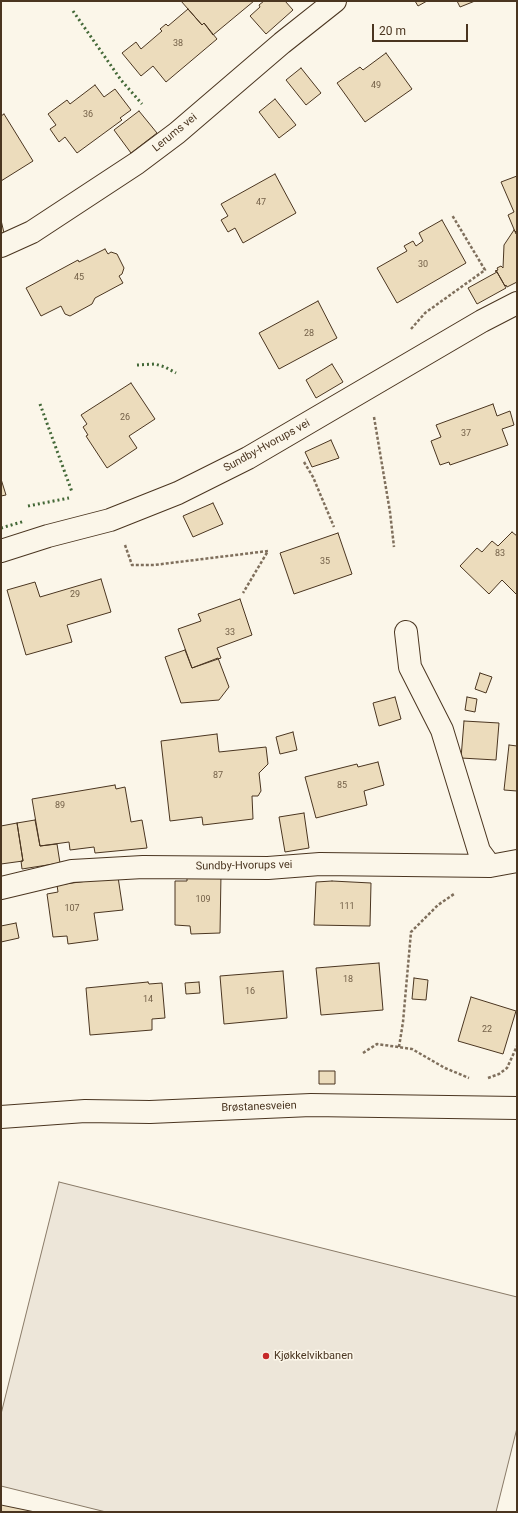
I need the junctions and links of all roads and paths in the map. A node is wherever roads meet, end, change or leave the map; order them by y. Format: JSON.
{"nodes":[{"id":1,"x":335,"y":1,"type":"edge"},
{"id":2,"x":452,"y":215,"type":"dead end"},
{"id":3,"x":1,"y":246,"type":"edge"},
{"id":4,"x":517,"y":303,"type":"edge"},
{"id":5,"x":410,"y":330,"type":"dead end"},
{"id":6,"x":369,"y":387,"type":"junction"},
{"id":7,"x":304,"y":462,"type":"dead end"},
{"id":8,"x":116,"y":517,"type":"junction"},
{"id":9,"x":334,"y":527,"type":"dead end"},
{"id":10,"x":394,"y":547,"type":"dead end"},
{"id":11,"x":1,"y":551,"type":"edge"},
{"id":12,"x":244,"y":594,"type":"dead end"},
{"id":13,"x":406,"y":632,"type":"dead end"},
{"id":14,"x":517,"y":861,"type":"edge"},
{"id":15,"x":490,"y":866,"type":"junction"},
{"id":16,"x":1,"y":888,"type":"edge"},
{"id":17,"x":517,"y":1046,"type":"edge"},
{"id":18,"x":399,"y":1047,"type":"junction"},
{"id":19,"x":363,"y":1053,"type":"dead end"},
{"id":20,"x":474,"y":1078,"type":"dead end"},
{"id":21,"x":485,"y":1079,"type":"dead end"},
{"id":22,"x":517,"y":1108,"type":"edge"},
{"id":23,"x":1,"y":1117,"type":"edge"}],
"edges":[{"from":1,"to":3,"type":"street","name":"Lerums vei"},
{"from":2,"to":5,"type":"path"},
{"from":4,"to":6,"type":"street","name":"Sundby-Hvorups vei"},
{"from":6,"to":8,"type":"street","name":"Sundby-Hvorups vei"},
{"from":6,"to":10,"type":"path"},
{"from":7,"to":9,"type":"path"},
{"from":8,"to":11,"type":"street","name":"Sundby-Hvorups vei"},
{"from":8,"to":12,"type":"path"},
{"from":13,"to":15,"type":"street"},
{"from":14,"to":15,"type":"street","name":"Sundby-Hvorups vei"},
{"from":15,"to":16,"type":"street","name":"Sundby-Hvorups vei"},
{"from":15,"to":18,"type":"path"},
{"from":17,"to":21,"type":"path"},
{"from":18,"to":19,"type":"path"},
{"from":18,"to":20,"type":"path"},
{"from":22,"to":23,"type":"street","name":"Brøstanesveien"}]}
